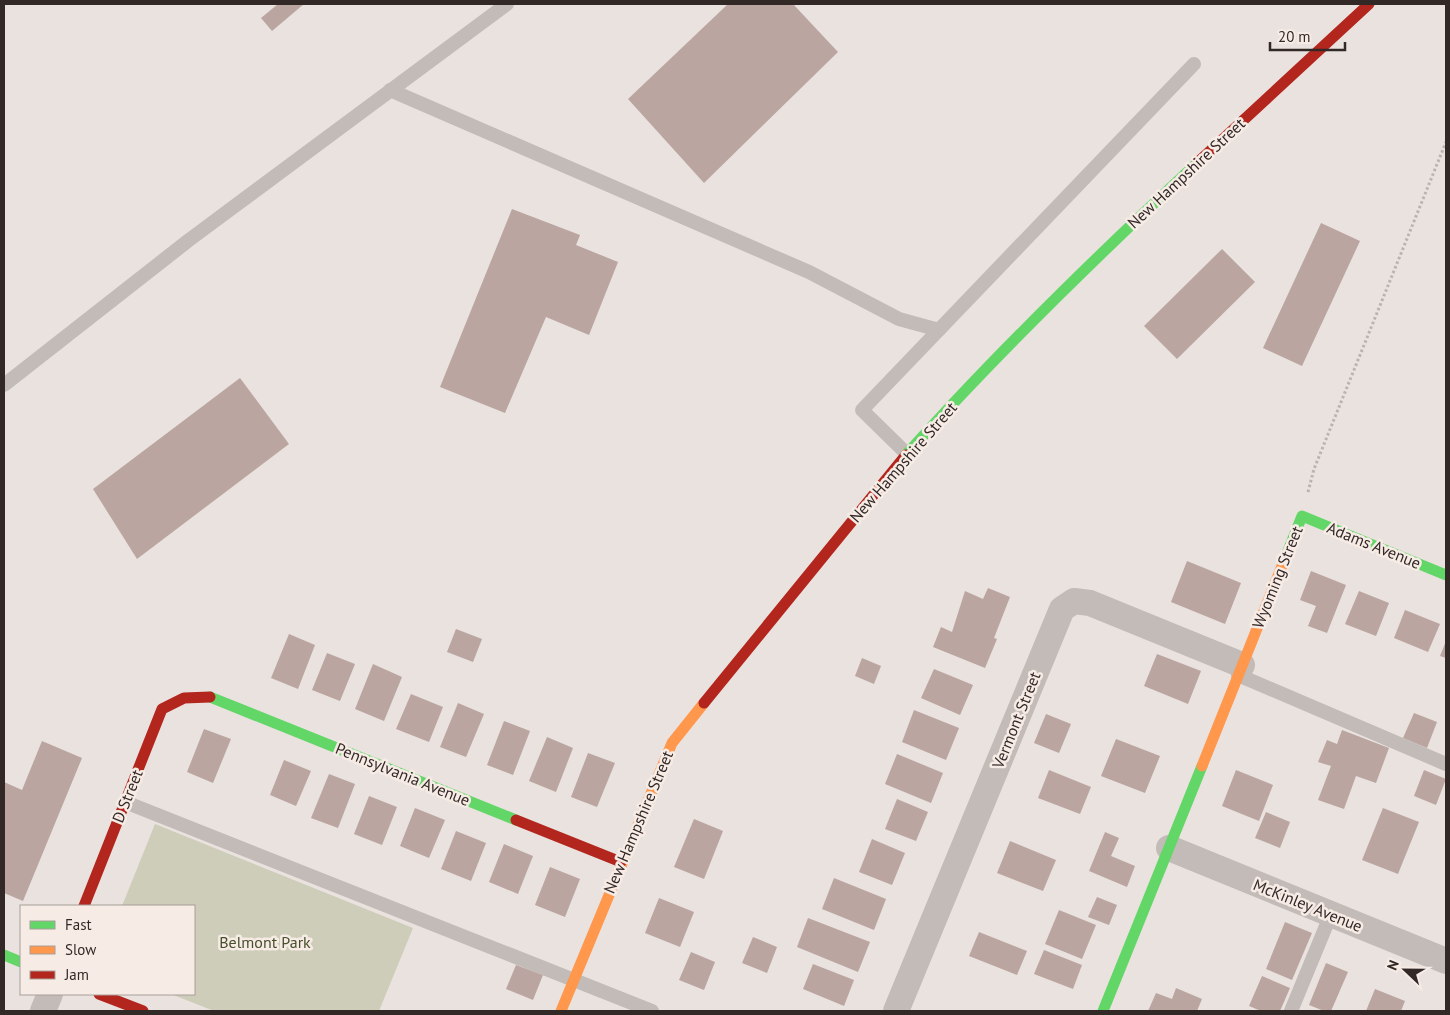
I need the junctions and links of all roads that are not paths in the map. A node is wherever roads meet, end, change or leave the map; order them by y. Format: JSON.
{"nodes":[{"id":1,"x":507,"y":4,"type":"edge"},
{"id":2,"x":1369,"y":4,"type":"edge"},
{"id":3,"x":1194,"y":64,"type":"dead end"},
{"id":4,"x":390,"y":90,"type":"junction"},
{"id":5,"x":939,"y":330,"type":"junction"},
{"id":6,"x":4,"y":385,"type":"edge"},
{"id":7,"x":907,"y":454,"type":"junction"},
{"id":8,"x":1302,"y":516,"type":"joint"},
{"id":9,"x":1446,"y":575,"type":"edge"},
{"id":10,"x":1240,"y":670,"type":"junction"},
{"id":11,"x":184,"y":698,"type":"joint"},
{"id":12,"x":1446,"y":764,"type":"edge"},
{"id":13,"x":125,"y":802,"type":"junction"},
{"id":14,"x":1169,"y":848,"type":"junction"},
{"id":15,"x":621,"y":862,"type":"junction"},
{"id":16,"x":84,"y":905,"type":"edge"},
{"id":17,"x":1331,"y":914,"type":"junction"},
{"id":18,"x":4,"y":955,"type":"edge"},
{"id":19,"x":20,"y":962,"type":"edge"},
{"id":20,"x":1446,"y":962,"type":"edge"},
{"id":21,"x":574,"y":980,"type":"junction"},
{"id":22,"x":50,"y":995,"type":"edge"},
{"id":23,"x":102,"y":995,"type":"edge"},
{"id":24,"x":43,"y":1011,"type":"edge"},
{"id":25,"x":142,"y":1011,"type":"edge"},
{"id":26,"x":561,"y":1011,"type":"edge"},
{"id":27,"x":652,"y":1011,"type":"edge"},
{"id":28,"x":896,"y":1011,"type":"edge"},
{"id":29,"x":1102,"y":1011,"type":"edge"},
{"id":30,"x":1291,"y":1011,"type":"edge"}],
"edges":[{"from":1,"to":4,"type":"lane"},
{"from":2,"to":7,"type":"street","name":"New Hampshire Street"},
{"from":3,"to":5,"type":"lane"},
{"from":4,"to":5,"type":"lane"},
{"from":4,"to":6,"type":"lane"},
{"from":5,"to":7,"type":"lane"},
{"from":7,"to":15,"type":"street","name":"New Hampshire Street"},
{"from":8,"to":9,"type":"street","name":"Adams Avenue"},
{"from":8,"to":10,"type":"street","name":"Wyoming Street"},
{"from":10,"to":12,"type":"lane"},
{"from":10,"to":14,"type":"street","name":"Wyoming Street"},
{"from":10,"to":28,"type":"street","name":"Vermont Street"},
{"from":11,"to":13,"type":"street","name":"D Street"},
{"from":11,"to":15,"type":"street","name":"Pennsylvania Avenue"},
{"from":13,"to":16,"type":"street","name":"D Street"},
{"from":13,"to":21,"type":"lane"},
{"from":14,"to":17,"type":"street","name":"McKinley Avenue"},
{"from":14,"to":29,"type":"street","name":"Wyoming Street"},
{"from":15,"to":21,"type":"street","name":"New Hampshire Street"},
{"from":17,"to":20,"type":"street","name":"McKinley Avenue"},
{"from":17,"to":30,"type":"lane"},
{"from":18,"to":19,"type":"street"},
{"from":21,"to":26,"type":"street","name":"New Hampshire Street"},
{"from":21,"to":27,"type":"lane"},
{"from":22,"to":24,"type":"street"},
{"from":23,"to":25,"type":"street"}]}
